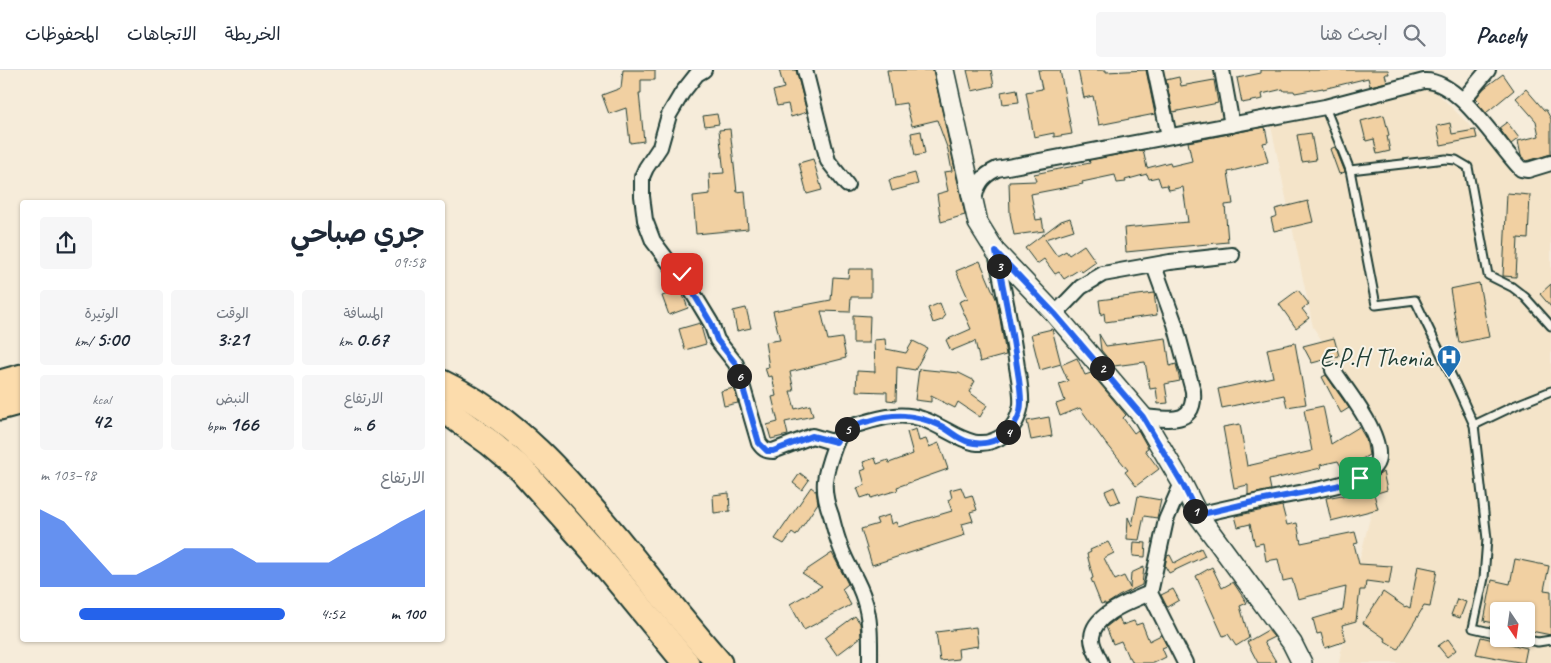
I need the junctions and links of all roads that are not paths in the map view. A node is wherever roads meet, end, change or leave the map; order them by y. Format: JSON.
{"nodes":[{"id":1,"x":704,"y":70,"type":"edge"},
{"id":2,"x":805,"y":70,"type":"edge"},
{"id":3,"x":944,"y":70,"type":"edge"},
{"id":4,"x":1155,"y":70,"type":"edge"},
{"id":5,"x":1222,"y":70,"type":"edge"},
{"id":6,"x":1488,"y":70,"type":"edge"},
{"id":7,"x":1435,"y":76,"type":"edge"},
{"id":8,"x":1463,"y":100,"type":"junction"},
{"id":9,"x":1325,"y":107,"type":"junction"},
{"id":10,"x":1232,"y":125,"type":"junction"},
{"id":11,"x":1169,"y":136,"type":"junction"},
{"id":12,"x":1551,"y":163,"type":"edge"},
{"id":13,"x":1350,"y":170,"type":"junction"},
{"id":14,"x":847,"y":185,"type":"dead end"},
{"id":15,"x":974,"y":205,"type":"junction"},
{"id":16,"x":996,"y":252,"type":"junction"},
{"id":17,"x":1232,"y":255,"type":"dead end"},
{"id":18,"x":1154,"y":266,"type":"junction"},
{"id":19,"x":1055,"y":314,"type":"junction"},
{"id":20,"x":1551,"y":326,"type":"edge"},
{"id":21,"x":1333,"y":370,"type":"dead end"},
{"id":22,"x":20,"y":378,"type":"edge"},
{"id":23,"x":0,"y":383,"type":"edge"},
{"id":24,"x":445,"y":384,"type":"edge"},
{"id":25,"x":1551,"y":392,"type":"edge"},
{"id":26,"x":20,"y":401,"type":"edge"},
{"id":27,"x":0,"y":406,"type":"edge"},
{"id":28,"x":445,"y":412,"type":"edge"},
{"id":29,"x":1143,"y":417,"type":"junction"},
{"id":30,"x":1474,"y":425,"type":"junction"},
{"id":31,"x":836,"y":442,"type":"junction"},
{"id":32,"x":1182,"y":483,"type":"junction"},
{"id":33,"x":1198,"y":515,"type":"junction"},
{"id":34,"x":1150,"y":593,"type":"junction"},
{"id":35,"x":1490,"y":632,"type":"edge"},
{"id":36,"x":1551,"y":640,"type":"edge"},
{"id":37,"x":1535,"y":641,"type":"edge"},
{"id":38,"x":686,"y":663,"type":"edge"},
{"id":39,"x":719,"y":663,"type":"edge"},
{"id":40,"x":870,"y":663,"type":"edge"},
{"id":41,"x":1102,"y":663,"type":"edge"},
{"id":42,"x":1186,"y":663,"type":"edge"},
{"id":43,"x":1302,"y":663,"type":"edge"}],
"edges":[{"from":1,"to":31,"type":"street"},
{"from":2,"to":14,"type":"street"},
{"from":3,"to":15,"type":"main road"},
{"from":4,"to":11,"type":"street"},
{"from":5,"to":10,"type":"street"},
{"from":6,"to":8,"type":"street"},
{"from":7,"to":8,"type":"street"},
{"from":7,"to":9,"type":"street"},
{"from":8,"to":12,"type":"street"},
{"from":9,"to":10,"type":"street"},
{"from":9,"to":13,"type":"lane"},
{"from":10,"to":11,"type":"street"},
{"from":11,"to":15,"type":"street"},
{"from":13,"to":20,"type":"lane"},
{"from":13,"to":30,"type":"lane"},
{"from":15,"to":16,"type":"main road"},
{"from":16,"to":19,"type":"main road"},
{"from":16,"to":31,"type":"street"},
{"from":17,"to":18,"type":"street"},
{"from":18,"to":19,"type":"street"},
{"from":18,"to":29,"type":"street"},
{"from":19,"to":29,"type":"main road"},
{"from":21,"to":33,"type":"street"},
{"from":22,"to":23,"type":"highway"},
{"from":24,"to":39,"type":"highway"},
{"from":25,"to":30,"type":"lane"},
{"from":26,"to":27,"type":"highway"},
{"from":28,"to":38,"type":"highway"},
{"from":29,"to":32,"type":"main road"},
{"from":30,"to":35,"type":"lane"},
{"from":31,"to":40,"type":"street"},
{"from":32,"to":33,"type":"main road"},
{"from":32,"to":34,"type":"street"},
{"from":33,"to":43,"type":"main road"},
{"from":34,"to":41,"type":"street"},
{"from":34,"to":42,"type":"street"},
{"from":36,"to":37,"type":"lane"}]}
